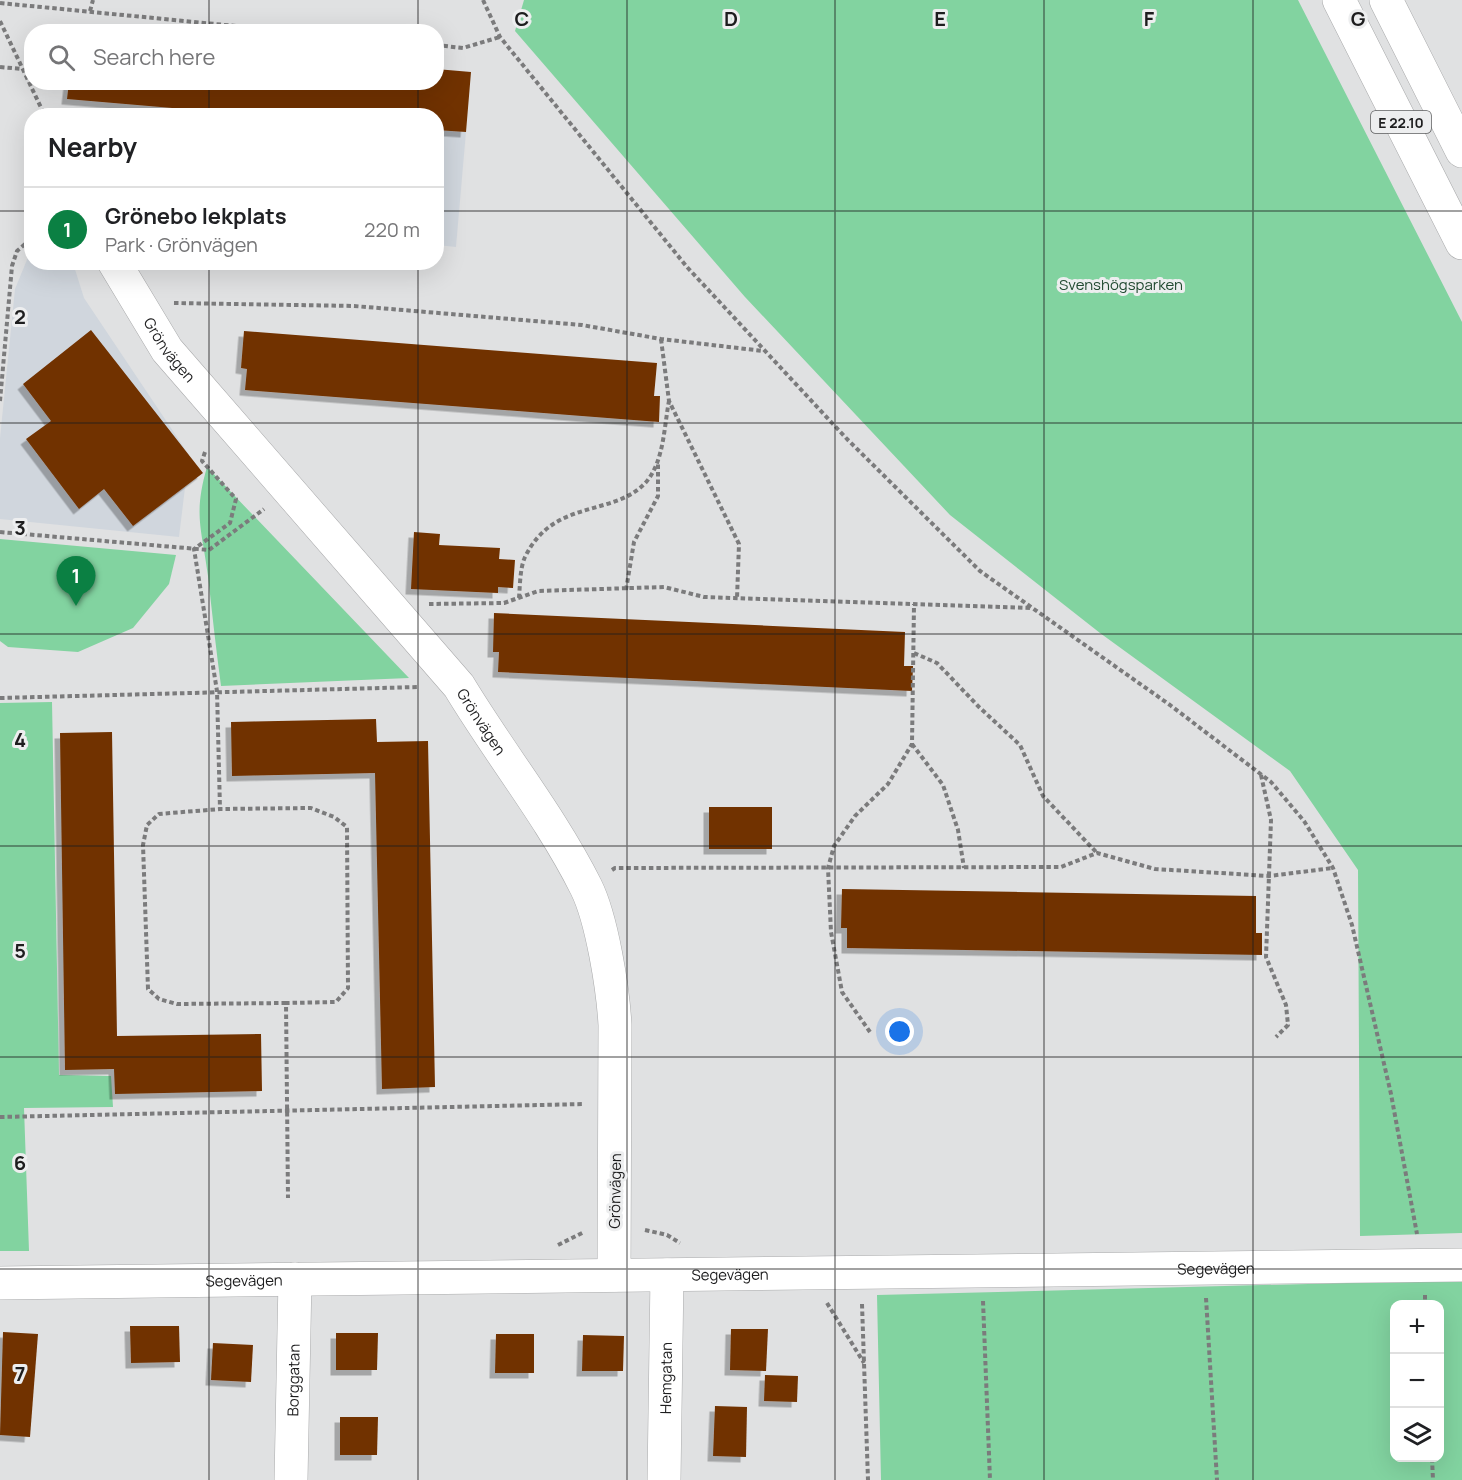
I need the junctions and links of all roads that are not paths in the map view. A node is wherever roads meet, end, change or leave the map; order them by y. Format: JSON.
{"nodes":[{"id":1,"x":1339,"y":0,"type":"edge"},
{"id":2,"x":1386,"y":0,"type":"edge"},
{"id":3,"x":1462,"y":151,"type":"edge"},
{"id":4,"x":1462,"y":243,"type":"edge"},
{"id":5,"x":119,"y":270,"type":"edge"},
{"id":6,"x":1462,"y":1265,"type":"edge"},
{"id":7,"x":614,"y":1275,"type":"junction"},
{"id":8,"x":667,"y":1275,"type":"junction"},
{"id":9,"x":294,"y":1279,"type":"junction"},
{"id":10,"x":0,"y":1283,"type":"edge"},
{"id":11,"x":291,"y":1480,"type":"edge"},
{"id":12,"x":664,"y":1480,"type":"edge"}],
"edges":[{"from":1,"to":4,"type":"main road","number":"E 22.10"},
{"from":2,"to":3,"type":"main road","number":"E 22.10"},
{"from":5,"to":7,"type":"main road","name":"Grönvägen"},
{"from":6,"to":8,"type":"main road","name":"Segevägen"},
{"from":7,"to":8,"type":"main road","name":"Segevägen"},
{"from":7,"to":9,"type":"main road","name":"Segevägen"},
{"from":8,"to":12,"type":"main road","name":"Hemgatan"},
{"from":9,"to":10,"type":"main road","name":"Segevägen"},
{"from":9,"to":11,"type":"main road","name":"Borggatan"}]}
